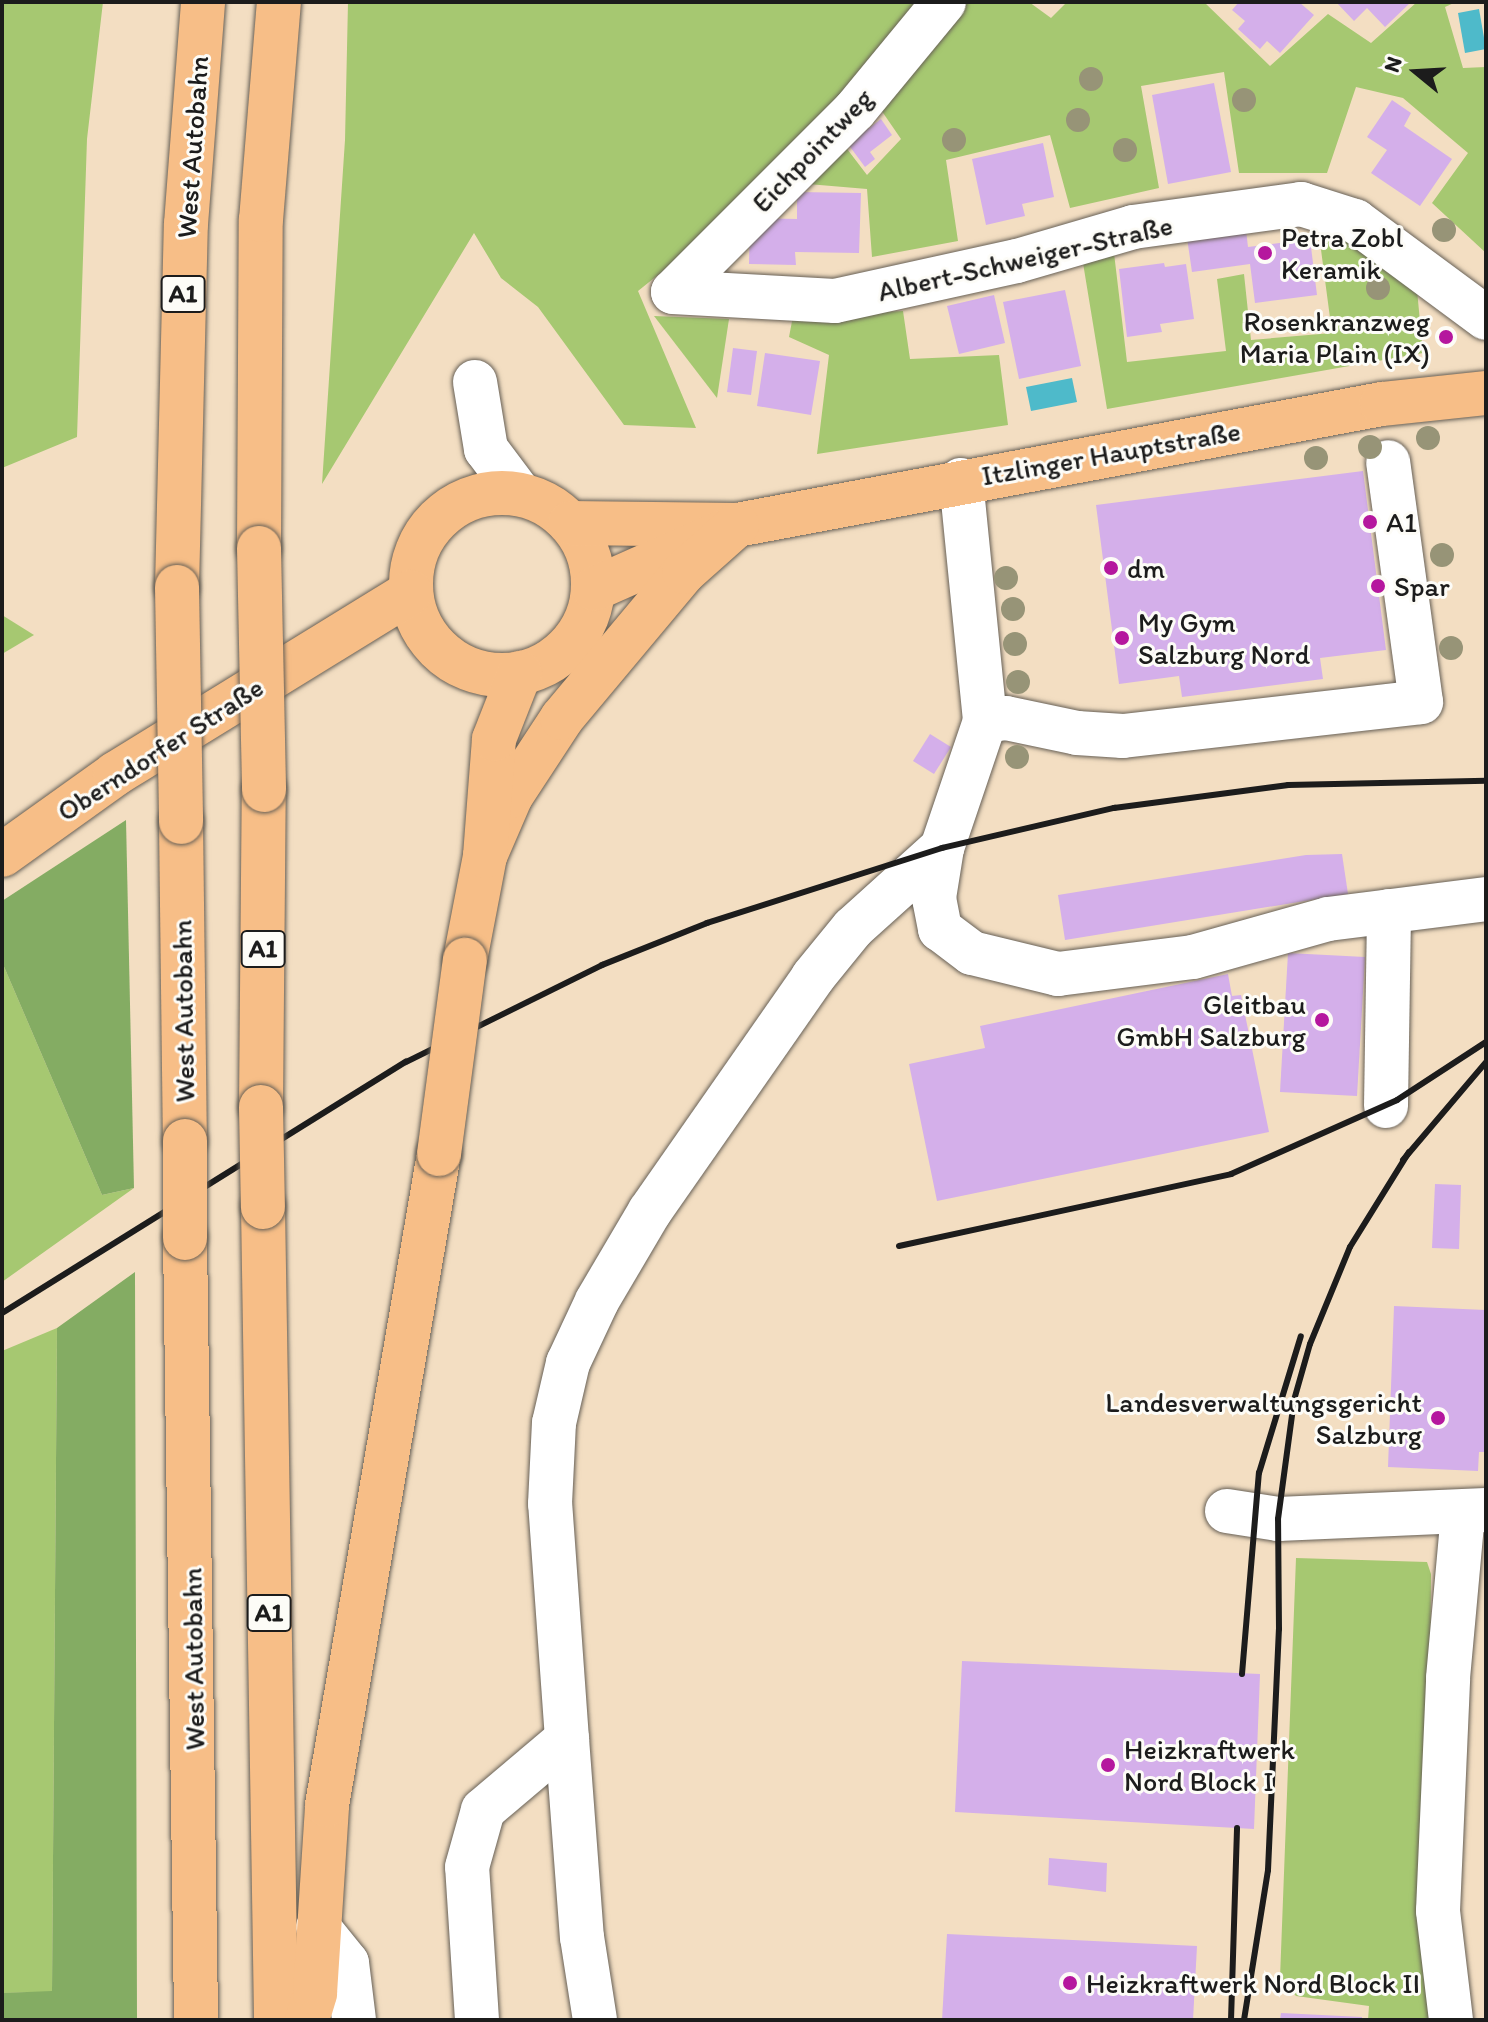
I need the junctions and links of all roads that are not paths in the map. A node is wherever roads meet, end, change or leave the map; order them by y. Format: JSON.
{"nodes":[{"id":1,"x":203,"y":2,"type":"edge"},
{"id":2,"x":279,"y":2,"type":"edge"},
{"id":3,"x":944,"y":2,"type":"edge"},
{"id":4,"x":673,"y":292,"type":"joint"},
{"id":5,"x":1486,"y":318,"type":"edge"},
{"id":6,"x":475,"y":382,"type":"dead end"},
{"id":7,"x":1486,"y":393,"type":"edge"},
{"id":8,"x":1388,"y":462,"type":"dead end"},
{"id":9,"x":961,"y":480,"type":"junction"},
{"id":10,"x":519,"y":493,"type":"junction"},
{"id":11,"x":570,"y":523,"type":"junction"},
{"id":12,"x":737,"y":525,"type":"junction"},
{"id":13,"x":594,"y":589,"type":"junction"},
{"id":14,"x":411,"y":592,"type":"junction"},
{"id":15,"x":436,"y":646,"type":"junction"},
{"id":16,"x":320,"y":648,"type":"junction"},
{"id":17,"x":520,"y":673,"type":"junction"},
{"id":18,"x":985,"y":721,"type":"junction"},
{"id":19,"x":942,"y":848,"type":"junction"},
{"id":20,"x":2,"y":855,"type":"edge"},
{"id":21,"x":485,"y":856,"type":"junction"},
{"id":22,"x":1486,"y":899,"type":"edge"},
{"id":23,"x":1389,"y":911,"type":"junction"},
{"id":24,"x":1386,"y":1106,"type":"dead end"},
{"id":25,"x":1227,"y":1511,"type":"dead end"},
{"id":26,"x":1474,"y":1511,"type":"edge"},
{"id":27,"x":567,"y":1739,"type":"junction"},
{"id":28,"x":318,"y":1927,"type":"junction"},
{"id":29,"x":196,"y":2020,"type":"edge"},
{"id":30,"x":276,"y":2020,"type":"edge"},
{"id":31,"x":307,"y":2020,"type":"edge"},
{"id":32,"x":354,"y":2020,"type":"edge"},
{"id":33,"x":477,"y":2020,"type":"edge"},
{"id":34,"x":595,"y":2020,"type":"edge"},
{"id":35,"x":1451,"y":2020,"type":"edge"}],
"edges":[{"from":1,"to":29,"type":"main road","name":"West Autobahn","number":"A1","bridge":true},
{"from":2,"to":30,"type":"main road","number":"A1","bridge":true},
{"from":3,"to":4,"type":"street","name":"Eichpointweg"},
{"from":4,"to":5,"type":"street","name":"Albert-Schweiger-Straße"},
{"from":6,"to":10,"type":"street"},
{"from":7,"to":9,"type":"main road","name":"Itzlinger Hauptstraße"},
{"from":8,"to":18,"type":"street"},
{"from":9,"to":12,"type":"main road","name":"Itzlinger Hauptstraße"},
{"from":9,"to":18,"type":"street"},
{"from":10,"to":11,"type":"main road"},
{"from":10,"to":14,"type":"main road"},
{"from":11,"to":12,"type":"main road"},
{"from":11,"to":13,"type":"main road"},
{"from":12,"to":13,"type":"main road"},
{"from":12,"to":21,"type":"main road"},
{"from":13,"to":17,"type":"main road"},
{"from":14,"to":15,"type":"main road"},
{"from":14,"to":16,"type":"main road","name":"Oberndorfer Straße"},
{"from":15,"to":16,"type":"main road","name":"Oberndorfer Straße"},
{"from":15,"to":17,"type":"main road"},
{"from":16,"to":20,"type":"main road","name":"Oberndorfer Straße"},
{"from":17,"to":21,"type":"main road"},
{"from":18,"to":19,"type":"street"},
{"from":19,"to":23,"type":"street"},
{"from":19,"to":27,"type":"street"},
{"from":21,"to":28,"type":"main road","bridge":true},
{"from":22,"to":23,"type":"street"},
{"from":23,"to":24,"type":"street"},
{"from":25,"to":26,"type":"street"},
{"from":26,"to":35,"type":"street"},
{"from":27,"to":33,"type":"street"},
{"from":27,"to":34,"type":"street"},
{"from":28,"to":31,"type":"main road"},
{"from":28,"to":32,"type":"street"}]}
